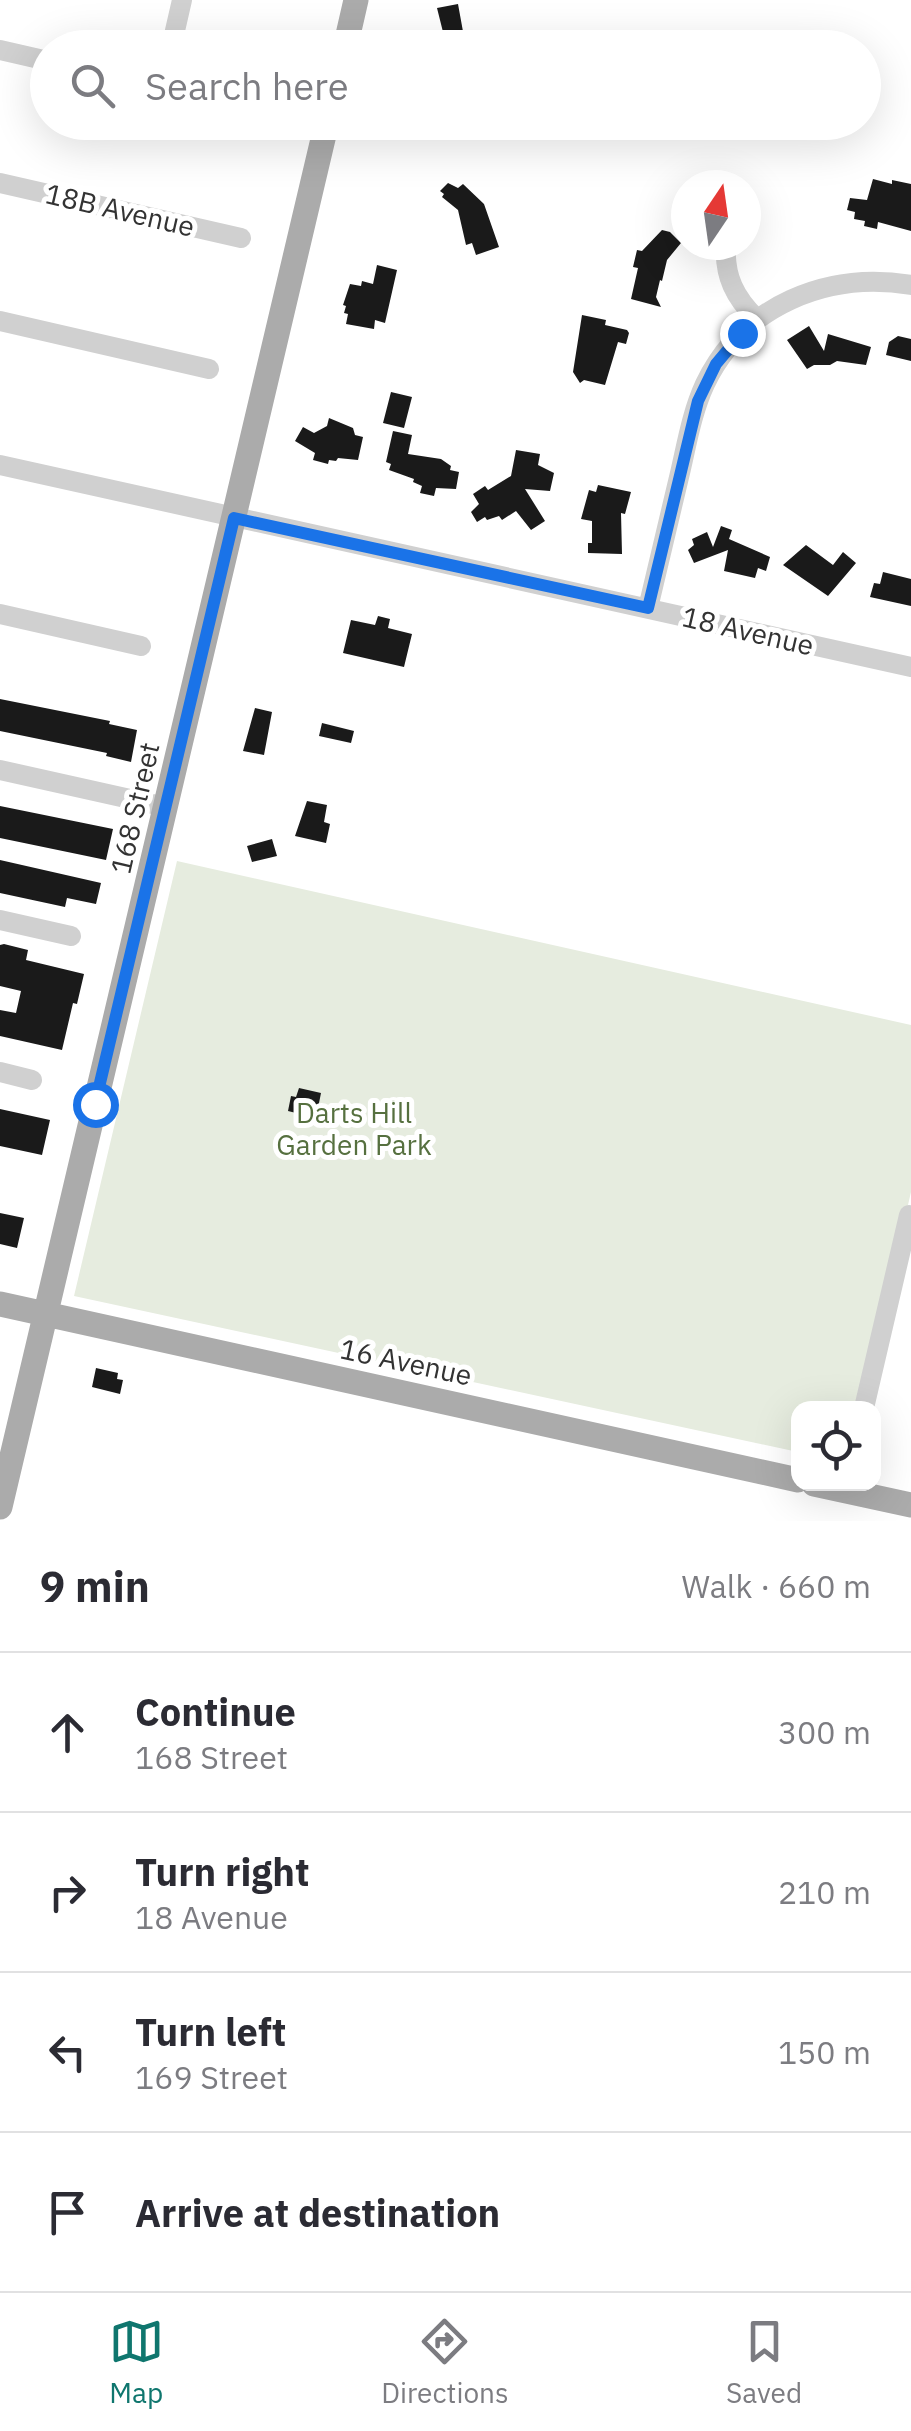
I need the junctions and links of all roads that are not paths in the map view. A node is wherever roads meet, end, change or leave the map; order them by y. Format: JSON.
{"nodes":[{"id":1,"x":182,"y":0,"type":"edge"},
{"id":2,"x":356,"y":0,"type":"edge"},
{"id":3,"x":175,"y":30,"type":"edge"},
{"id":4,"x":348,"y":30,"type":"edge"},
{"id":5,"x":0,"y":50,"type":"edge"},
{"id":6,"x":30,"y":57,"type":"edge"},
{"id":7,"x":319,"y":140,"type":"edge"},
{"id":8,"x":0,"y":182,"type":"edge"},
{"id":9,"x":241,"y":238,"type":"dead end"},
{"id":10,"x":725,"y":260,"type":"edge"},
{"id":11,"x":911,"y":285,"type":"edge"},
{"id":12,"x":758,"y":319,"type":"junction"},
{"id":13,"x":0,"y":322,"type":"edge"},
{"id":14,"x":209,"y":369,"type":"dead end"},
{"id":15,"x":0,"y":465,"type":"edge"},
{"id":16,"x":234,"y":518,"type":"junction"},
{"id":17,"x":648,"y":608,"type":"junction"},
{"id":18,"x":0,"y":614,"type":"edge"},
{"id":19,"x":142,"y":646,"type":"dead end"},
{"id":20,"x":911,"y":667,"type":"edge"},
{"id":21,"x":0,"y":770,"type":"edge"},
{"id":22,"x":166,"y":807,"type":"junction"},
{"id":23,"x":0,"y":920,"type":"edge"},
{"id":24,"x":70,"y":936,"type":"dead end"},
{"id":25,"x":0,"y":1072,"type":"edge"},
{"id":26,"x":32,"y":1080,"type":"dead end"},
{"id":27,"x":910,"y":1214,"type":"edge"},
{"id":28,"x":0,"y":1304,"type":"edge"},
{"id":29,"x":46,"y":1314,"type":"junction"},
{"id":30,"x":866,"y":1401,"type":"edge"},
{"id":31,"x":791,"y":1478,"type":"edge"},
{"id":32,"x":860,"y":1491,"type":"edge"},
{"id":33,"x":911,"y":1505,"type":"edge"},
{"id":34,"x":0,"y":1507,"type":"edge"}],
"edges":[{"from":1,"to":3,"type":"street"},
{"from":2,"to":4,"type":"main road"},
{"from":5,"to":6,"type":"street"},
{"from":7,"to":16,"type":"main road","name":"168 Street"},
{"from":8,"to":9,"type":"street","name":"18B Avenue"},
{"from":10,"to":12,"type":"street"},
{"from":11,"to":12,"type":"street"},
{"from":12,"to":17,"type":"street"},
{"from":13,"to":14,"type":"street"},
{"from":15,"to":16,"type":"street","name":"18 Avenue"},
{"from":16,"to":17,"type":"street","name":"18 Avenue"},
{"from":16,"to":22,"type":"main road","name":"168 Street"},
{"from":17,"to":20,"type":"street","name":"18 Avenue"},
{"from":18,"to":19,"type":"street"},
{"from":21,"to":22,"type":"street"},
{"from":22,"to":29,"type":"main road","name":"168 Street"},
{"from":23,"to":24,"type":"street"},
{"from":25,"to":26,"type":"street"},
{"from":27,"to":30,"type":"street"},
{"from":28,"to":29,"type":"main road","name":"16 Avenue"},
{"from":29,"to":31,"type":"main road","name":"16 Avenue"},
{"from":29,"to":34,"type":"main road","name":"168 Street"},
{"from":32,"to":33,"type":"main road"}]}
